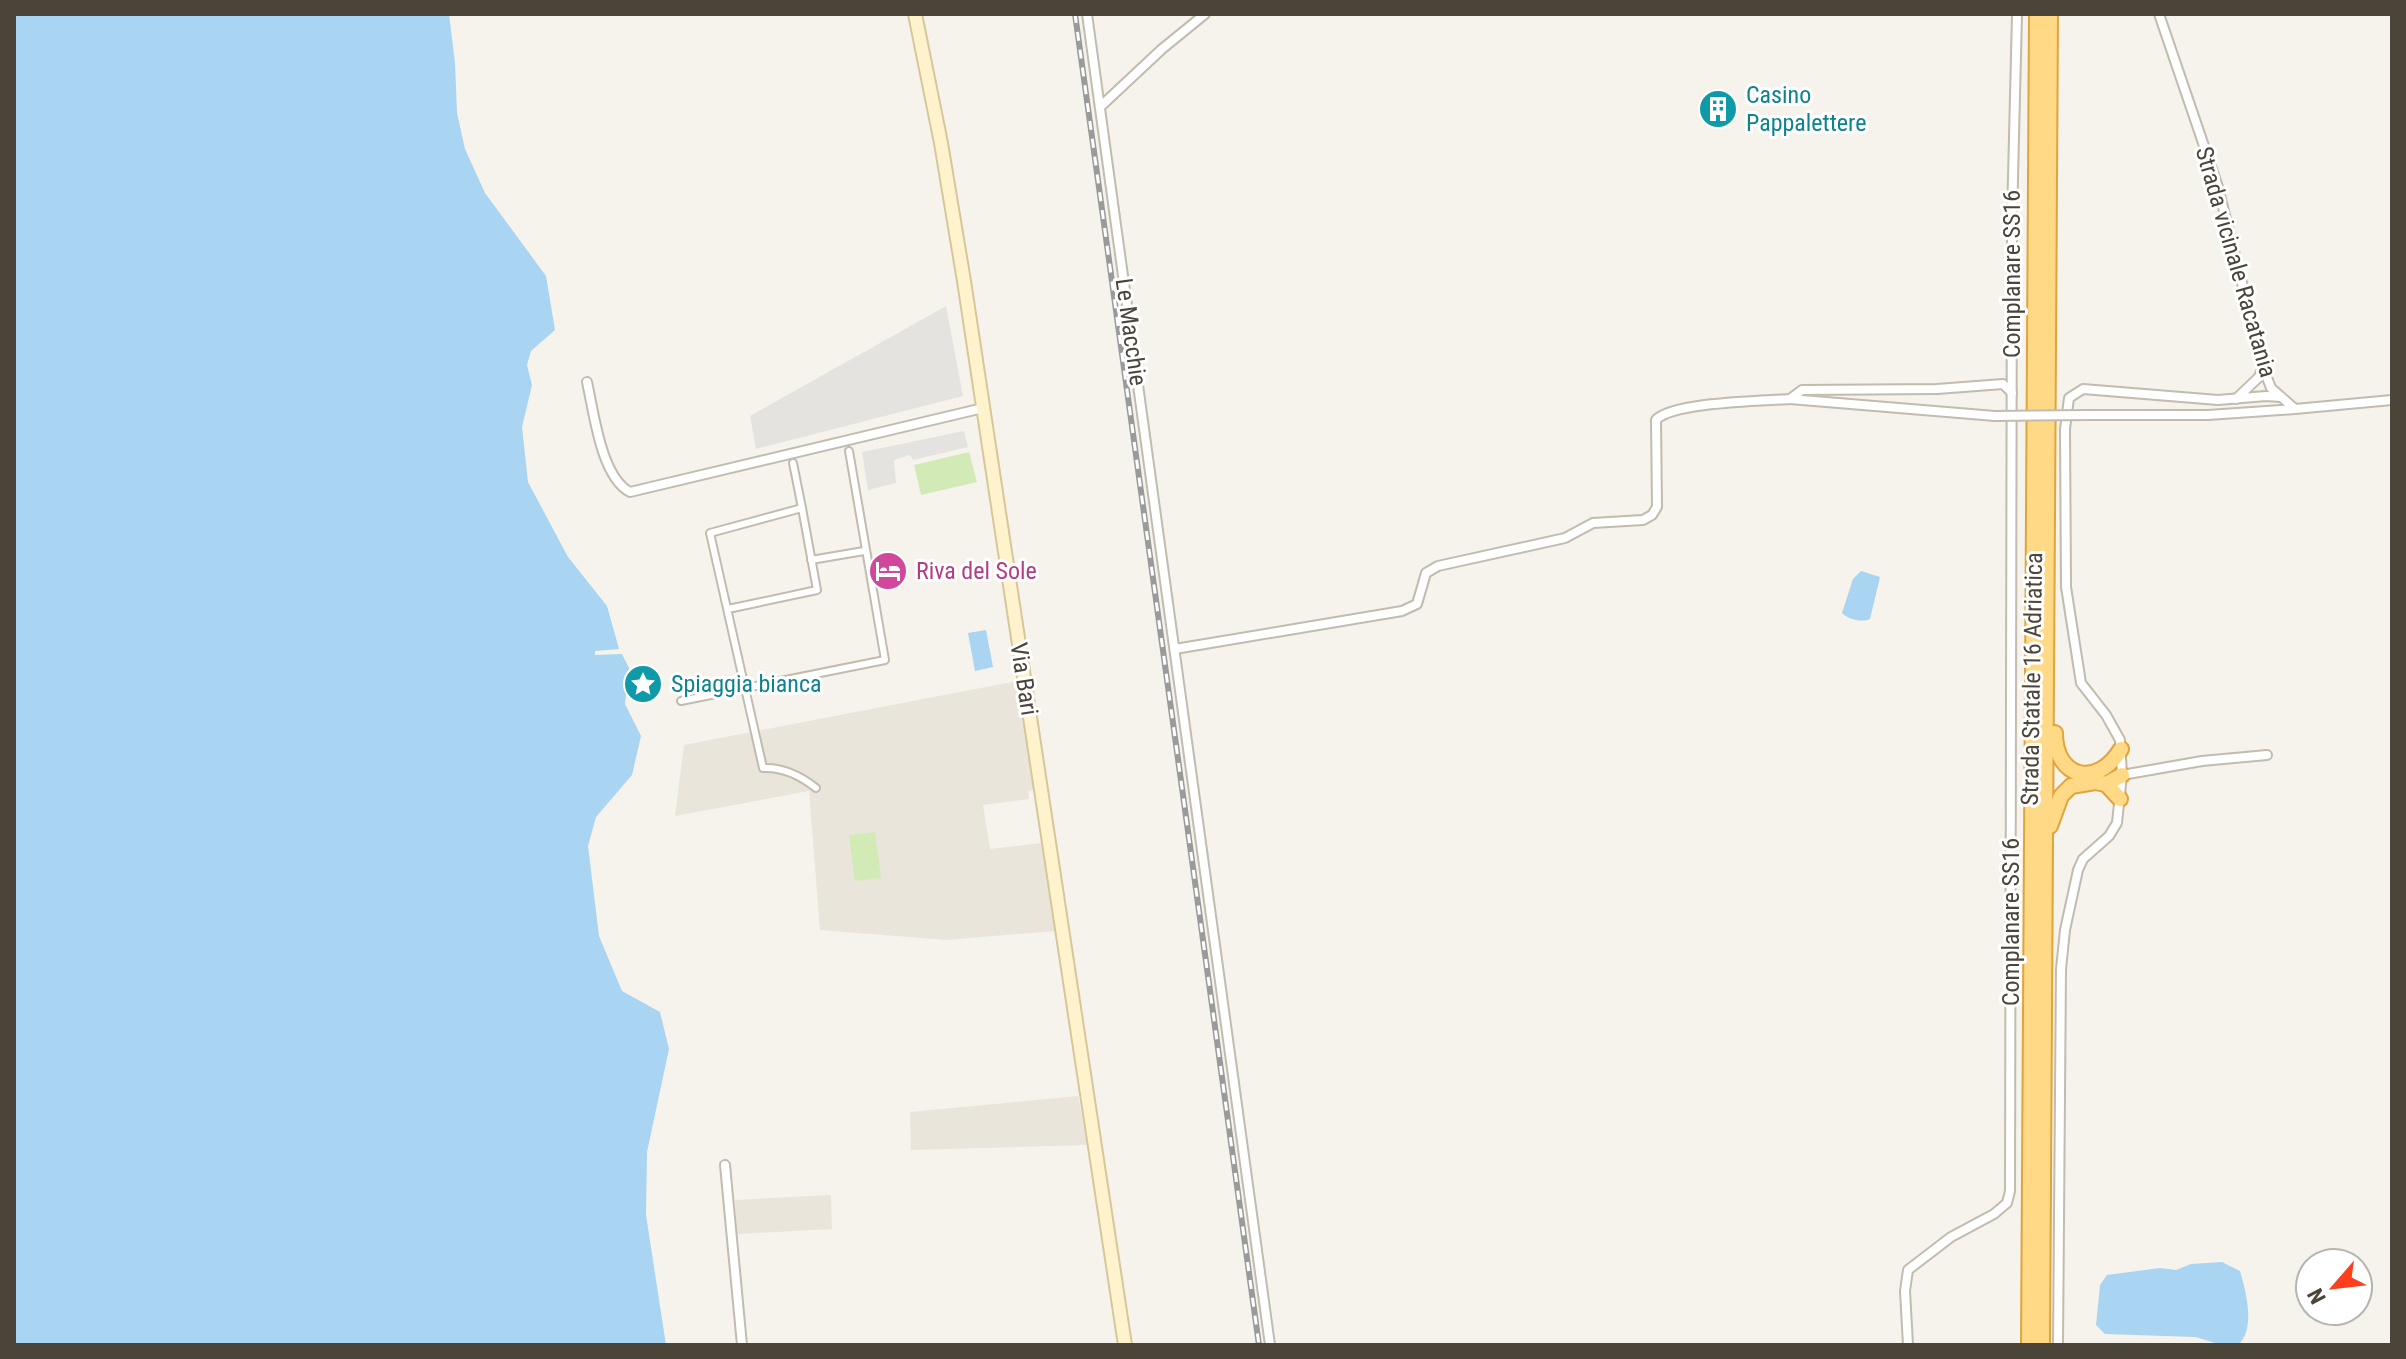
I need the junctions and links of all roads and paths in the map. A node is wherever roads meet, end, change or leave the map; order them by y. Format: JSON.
{"nodes":[{"id":1,"x":915,"y":14,"type":"edge"},
{"id":2,"x":1087,"y":14,"type":"edge"},
{"id":3,"x":1205,"y":14,"type":"edge"},
{"id":4,"x":2017,"y":14,"type":"edge"},
{"id":5,"x":2037,"y":14,"type":"edge"},
{"id":6,"x":2050,"y":14,"type":"edge"},
{"id":7,"x":2159,"y":14,"type":"edge"},
{"id":8,"x":1100,"y":107,"type":"junction"},
{"id":9,"x":2263,"y":367,"type":"junction"},
{"id":10,"x":587,"y":382,"type":"dead end"},
{"id":11,"x":2012,"y":393,"type":"junction"},
{"id":12,"x":2281,"y":397,"type":"junction"},
{"id":13,"x":1790,"y":399,"type":"junction"},
{"id":14,"x":2235,"y":399,"type":"junction"},
{"id":15,"x":2392,"y":400,"type":"edge"},
{"id":16,"x":983,"y":408,"type":"junction"},
{"id":17,"x":2295,"y":409,"type":"junction"},
{"id":18,"x":849,"y":451,"type":"dead end"},
{"id":19,"x":793,"y":463,"type":"dead end"},
{"id":20,"x":802,"y":508,"type":"junction"},
{"id":21,"x":864,"y":551,"type":"junction"},
{"id":22,"x":811,"y":560,"type":"junction"},
{"id":23,"x":728,"y":609,"type":"junction"},
{"id":24,"x":1175,"y":649,"type":"junction"},
{"id":25,"x":746,"y":689,"type":"junction"},
{"id":26,"x":681,"y":701,"type":"dead end"},
{"id":27,"x":2047,"y":701,"type":"junction"},
{"id":28,"x":2121,"y":749,"type":"junction"},
{"id":29,"x":2267,"y":755,"type":"dead end"},
{"id":30,"x":2106,"y":769,"type":"junction"},
{"id":31,"x":2122,"y":775,"type":"junction"},
{"id":32,"x":2106,"y":784,"type":"junction"},
{"id":33,"x":816,"y":788,"type":"dead end"},
{"id":34,"x":2120,"y":799,"type":"junction"},
{"id":35,"x":2046,"y":841,"type":"junction"},
{"id":36,"x":725,"y":1165,"type":"dead end"},
{"id":37,"x":742,"y":1345,"type":"edge"},
{"id":38,"x":1125,"y":1345,"type":"edge"},
{"id":39,"x":1270,"y":1345,"type":"edge"},
{"id":40,"x":1908,"y":1345,"type":"edge"},
{"id":41,"x":2029,"y":1345,"type":"edge"},
{"id":42,"x":2042,"y":1345,"type":"edge"},
{"id":43,"x":2058,"y":1345,"type":"edge"}],
"edges":[{"from":1,"to":16,"type":"main road","name":"Via Bari"},
{"from":2,"to":8,"type":"street","name":"Le Macchie"},
{"from":3,"to":8,"type":"street"},
{"from":4,"to":11,"type":"street","name":"Complanare SS16"},
{"from":5,"to":41,"type":"highway","name":"Strada Statale 16 Adriatica"},
{"from":6,"to":27,"type":"highway","name":"Strada Statale 16 Adriatica"},
{"from":7,"to":9,"type":"street","name":"Strada vicinale Racatania"},
{"from":8,"to":24,"type":"street","name":"Le Macchie"},
{"from":9,"to":12,"type":"street","name":"Strada vicinale Racatania"},
{"from":9,"to":14,"type":"street"},
{"from":10,"to":16,"type":"street"},
{"from":11,"to":13,"type":"street"},
{"from":11,"to":40,"type":"street","name":"Complanare SS16"},
{"from":12,"to":14,"type":"street"},
{"from":12,"to":17,"type":"street","name":"Strada vicinale Racatania"},
{"from":13,"to":17,"type":"street","bridge":true},
{"from":13,"to":24,"type":"street"},
{"from":14,"to":28,"type":"street"},
{"from":15,"to":17,"type":"street"},
{"from":16,"to":38,"type":"main road","name":"Via Bari"},
{"from":18,"to":21,"type":"street"},
{"from":19,"to":20,"type":"street"},
{"from":20,"to":22,"type":"street"},
{"from":20,"to":23,"type":"street"},
{"from":21,"to":22,"type":"street"},
{"from":21,"to":25,"type":"street"},
{"from":22,"to":23,"type":"street"},
{"from":23,"to":25,"type":"street"},
{"from":24,"to":39,"type":"street","name":"Le Macchie"},
{"from":25,"to":26,"type":"street"},
{"from":25,"to":33,"type":"street"},
{"from":27,"to":30,"type":"highway"},
{"from":27,"to":35,"type":"highway","name":"Strada Statale 16 Adriatica"},
{"from":28,"to":30,"type":"highway"},
{"from":28,"to":31,"type":"street"},
{"from":29,"to":31,"type":"street"},
{"from":30,"to":31,"type":"highway"},
{"from":31,"to":32,"type":"highway"},
{"from":31,"to":34,"type":"street"},
{"from":32,"to":34,"type":"highway"},
{"from":32,"to":35,"type":"highway"},
{"from":34,"to":43,"type":"street"},
{"from":35,"to":42,"type":"highway","name":"Strada Statale 16 Adriatica"},
{"from":36,"to":37,"type":"street"}]}
